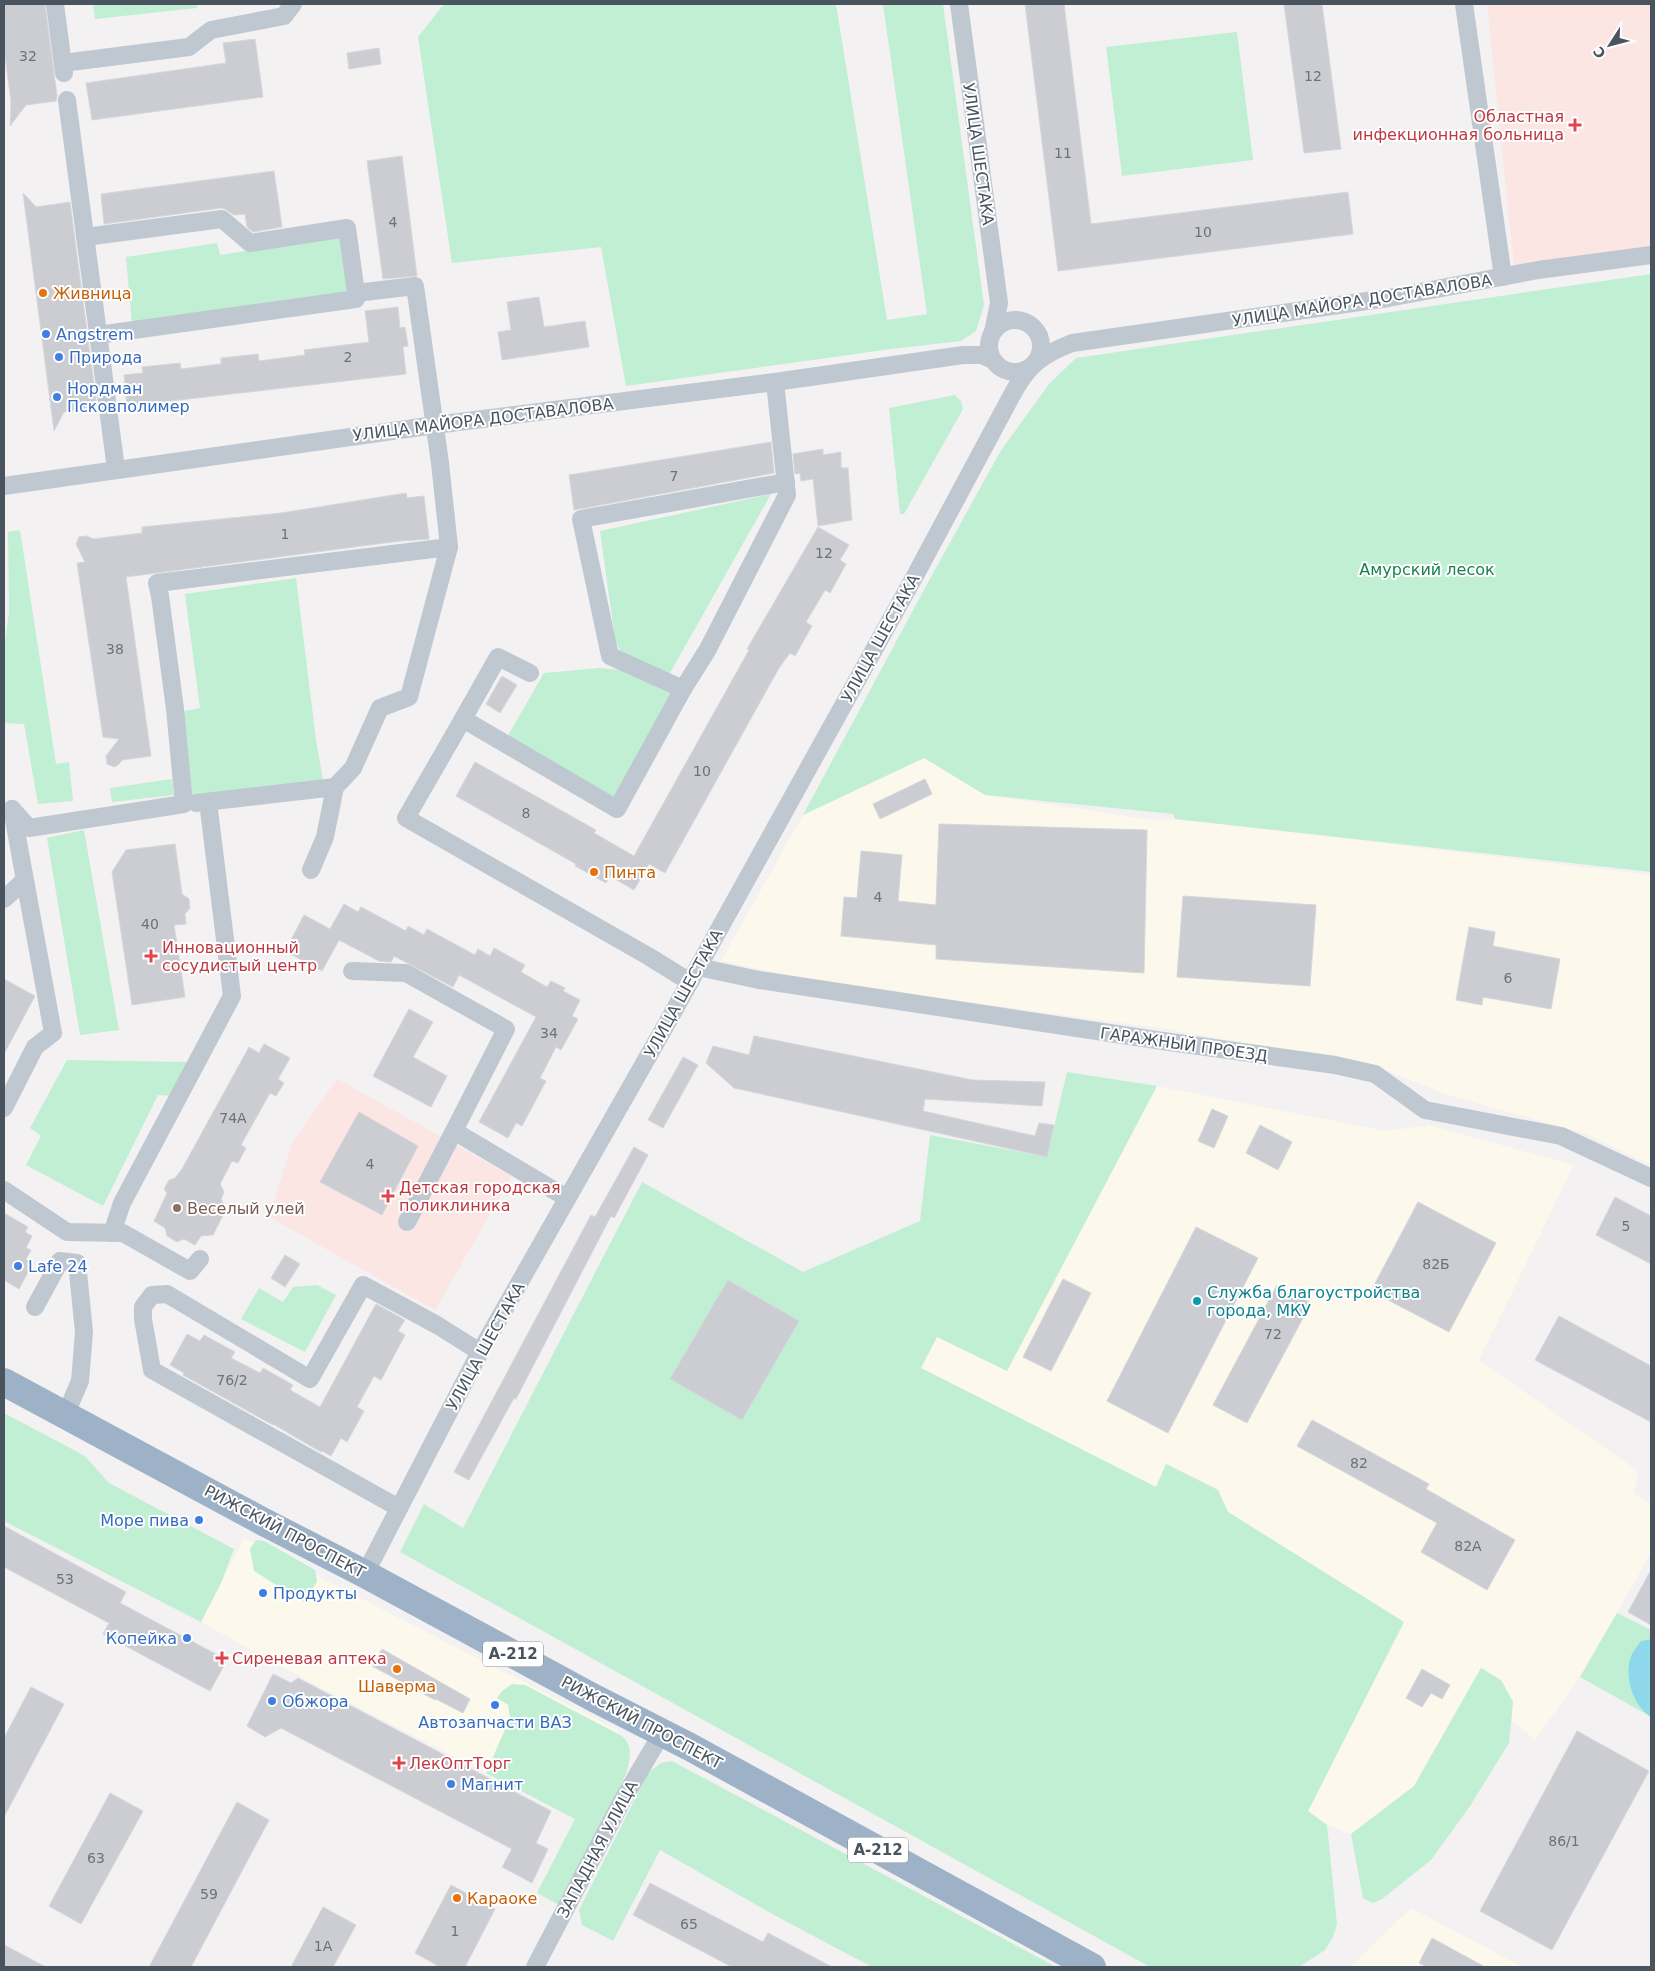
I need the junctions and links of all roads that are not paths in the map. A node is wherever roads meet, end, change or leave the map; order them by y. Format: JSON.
{"nodes":[{"id":1,"x":55,"y":4,"type":"edge"},
{"id":2,"x":293,"y":4,"type":"edge"},
{"id":3,"x":960,"y":4,"type":"edge"},
{"id":4,"x":1464,"y":4,"type":"edge"},
{"id":5,"x":67,"y":100,"type":"dead end"},
{"id":6,"x":85,"y":237,"type":"junction"},
{"id":7,"x":1651,"y":255,"type":"edge"},
{"id":8,"x":1503,"y":277,"type":"junction"},
{"id":9,"x":356,"y":293,"type":"junction"},
{"id":10,"x":999,"y":303,"type":"junction"},
{"id":11,"x":1013,"y":320,"type":"junction"},
{"id":12,"x":1036,"y":331,"type":"junction"},
{"id":13,"x":98,"y":335,"type":"junction"},
{"id":14,"x":991,"y":336,"type":"junction"},
{"id":15,"x":1072,"y":344,"type":"junction"},
{"id":16,"x":963,"y":355,"type":"junction"},
{"id":17,"x":997,"y":364,"type":"junction"},
{"id":18,"x":1034,"y":364,"type":"junction"},
{"id":19,"x":774,"y":382,"type":"junction"},
{"id":20,"x":1003,"y":412,"type":"junction"},
{"id":21,"x":435,"y":425,"type":"junction"},
{"id":22,"x":116,"y":469,"type":"junction"},
{"id":23,"x":786,"y":482,"type":"junction"},
{"id":24,"x":4,"y":486,"type":"edge"},
{"id":25,"x":449,"y":547,"type":"junction"},
{"id":26,"x":530,"y":673,"type":"dead end"},
{"id":27,"x":683,"y":689,"type":"junction"},
{"id":28,"x":463,"y":720,"type":"junction"},
{"id":29,"x":334,"y":787,"type":"junction"},
{"id":30,"x":208,"y":802,"type":"junction"},
{"id":31,"x":184,"y":804,"type":"junction"},
{"id":32,"x":311,"y":870,"type":"dead end"},
{"id":33,"x":24,"y":881,"type":"junction"},
{"id":34,"x":4,"y":899,"type":"edge"},
{"id":35,"x":352,"y":971,"type":"dead end"},
{"id":36,"x":694,"y":974,"type":"junction"},
{"id":37,"x":4,"y":1108,"type":"edge"},
{"id":38,"x":454,"y":1131,"type":"junction"},
{"id":39,"x":1651,"y":1178,"type":"edge"},
{"id":40,"x":4,"y":1190,"type":"edge"},
{"id":41,"x":567,"y":1198,"type":"junction"},
{"id":42,"x":407,"y":1222,"type":"dead end"},
{"id":43,"x":112,"y":1233,"type":"junction"},
{"id":44,"x":200,"y":1259,"type":"dead end"},
{"id":45,"x":35,"y":1307,"type":"dead end"},
{"id":46,"x":480,"y":1352,"type":"junction"},
{"id":47,"x":4,"y":1382,"type":"edge"},
{"id":48,"x":65,"y":1416,"type":"junction"},
{"id":49,"x":398,"y":1508,"type":"junction"},
{"id":50,"x":365,"y":1574,"type":"junction"},
{"id":51,"x":662,"y":1733,"type":"junction"},
{"id":52,"x":535,"y":1967,"type":"edge"},
{"id":53,"x":1092,"y":1967,"type":"edge"}],
"edges":[{"from":1,"to":2,"type":"street"},
{"from":3,"to":10,"type":"street","name":"УЛИЦА ШЕСТАКА"},
{"from":4,"to":8,"type":"street"},
{"from":5,"to":6,"type":"street"},
{"from":6,"to":9,"type":"street"},
{"from":6,"to":13,"type":"street"},
{"from":7,"to":8,"type":"street","name":"УЛИЦА МАЙОРА ДОСТАВАЛОВА"},
{"from":8,"to":15,"type":"street","name":"УЛИЦА МАЙОРА ДОСТАВАЛОВА"},
{"from":9,"to":13,"type":"street"},
{"from":9,"to":21,"type":"street"},
{"from":10,"to":11,"type":"street"},
{"from":10,"to":14,"type":"street","name":"УЛИЦА ШЕСТАКА"},
{"from":11,"to":12,"type":"street"},
{"from":11,"to":14,"type":"street"},
{"from":12,"to":15,"type":"street","name":"УЛИЦА МАЙОРА ДОСТАВАЛОВА"},
{"from":12,"to":18,"type":"street"},
{"from":13,"to":22,"type":"street"},
{"from":14,"to":16,"type":"street","name":"УЛИЦА МАЙОРА ДОСТАВАЛОВА"},
{"from":14,"to":17,"type":"street"},
{"from":15,"to":18,"type":"street","name":"УЛИЦА МАЙОРА ДОСТАВАЛОВА"},
{"from":16,"to":17,"type":"street","name":"УЛИЦА МАЙОРА ДОСТАВАЛОВА"},
{"from":16,"to":19,"type":"street","name":"УЛИЦА МАЙОРА ДОСТАВАЛОВА"},
{"from":17,"to":18,"type":"street"},
{"from":17,"to":20,"type":"street","name":"УЛИЦА ШЕСТАКА"},
{"from":18,"to":20,"type":"street","name":"УЛИЦА ШЕСТАКА"},
{"from":19,"to":21,"type":"street","name":"УЛИЦА МАЙОРА ДОСТАВАЛОВА"},
{"from":19,"to":23,"type":"street"},
{"from":20,"to":36,"type":"street","name":"УЛИЦА ШЕСТАКА"},
{"from":21,"to":22,"type":"street","name":"УЛИЦА МАЙОРА ДОСТАВАЛОВА"},
{"from":21,"to":25,"type":"street"},
{"from":22,"to":24,"type":"street","name":"УЛИЦА МАЙОРА ДОСТАВАЛОВА"},
{"from":23,"to":27,"type":"street"},
{"from":23,"to":27,"type":"street"},
{"from":25,"to":29,"type":"street"},
{"from":25,"to":31,"type":"street"},
{"from":26,"to":28,"type":"street"},
{"from":27,"to":28,"type":"street"},
{"from":28,"to":36,"type":"street","name":"ГАРАЖНЫЙ ПРОЕЗД"},
{"from":29,"to":30,"type":"street"},
{"from":29,"to":32,"type":"street"},
{"from":30,"to":31,"type":"street"},
{"from":30,"to":43,"type":"street"},
{"from":31,"to":33,"type":"street"},
{"from":33,"to":34,"type":"street"},
{"from":33,"to":37,"type":"street"},
{"from":35,"to":38,"type":"street"},
{"from":36,"to":39,"type":"street","name":"ГАРАЖНЫЙ ПРОЕЗД"},
{"from":36,"to":41,"type":"street","name":"УЛИЦА ШЕСТАКА"},
{"from":38,"to":41,"type":"street"},
{"from":38,"to":42,"type":"street"},
{"from":40,"to":43,"type":"street"},
{"from":41,"to":46,"type":"street","name":"УЛИЦА ШЕСТАКА"},
{"from":43,"to":44,"type":"street"},
{"from":45,"to":48,"type":"street"},
{"from":46,"to":49,"type":"street","name":"УЛИЦА ШЕСТАКА"},
{"from":46,"to":49,"type":"street"},
{"from":47,"to":48,"type":"highway","name":"РИЖСКИЙ ПРОСПЕКТ","number":"А-212"},
{"from":48,"to":50,"type":"highway","name":"РИЖСКИЙ ПРОСПЕКТ","number":"А-212"},
{"from":49,"to":50,"type":"street","name":"УЛИЦА ШЕСТАКА"},
{"from":50,"to":51,"type":"highway","name":"РИЖСКИЙ ПРОСПЕКТ","number":"А-212"},
{"from":51,"to":52,"type":"street","name":"ЗАПАДНАЯ УЛИЦА"},
{"from":51,"to":53,"type":"highway","name":"РИЖСКИЙ ПРОСПЕКТ","number":"А-212"}]}
